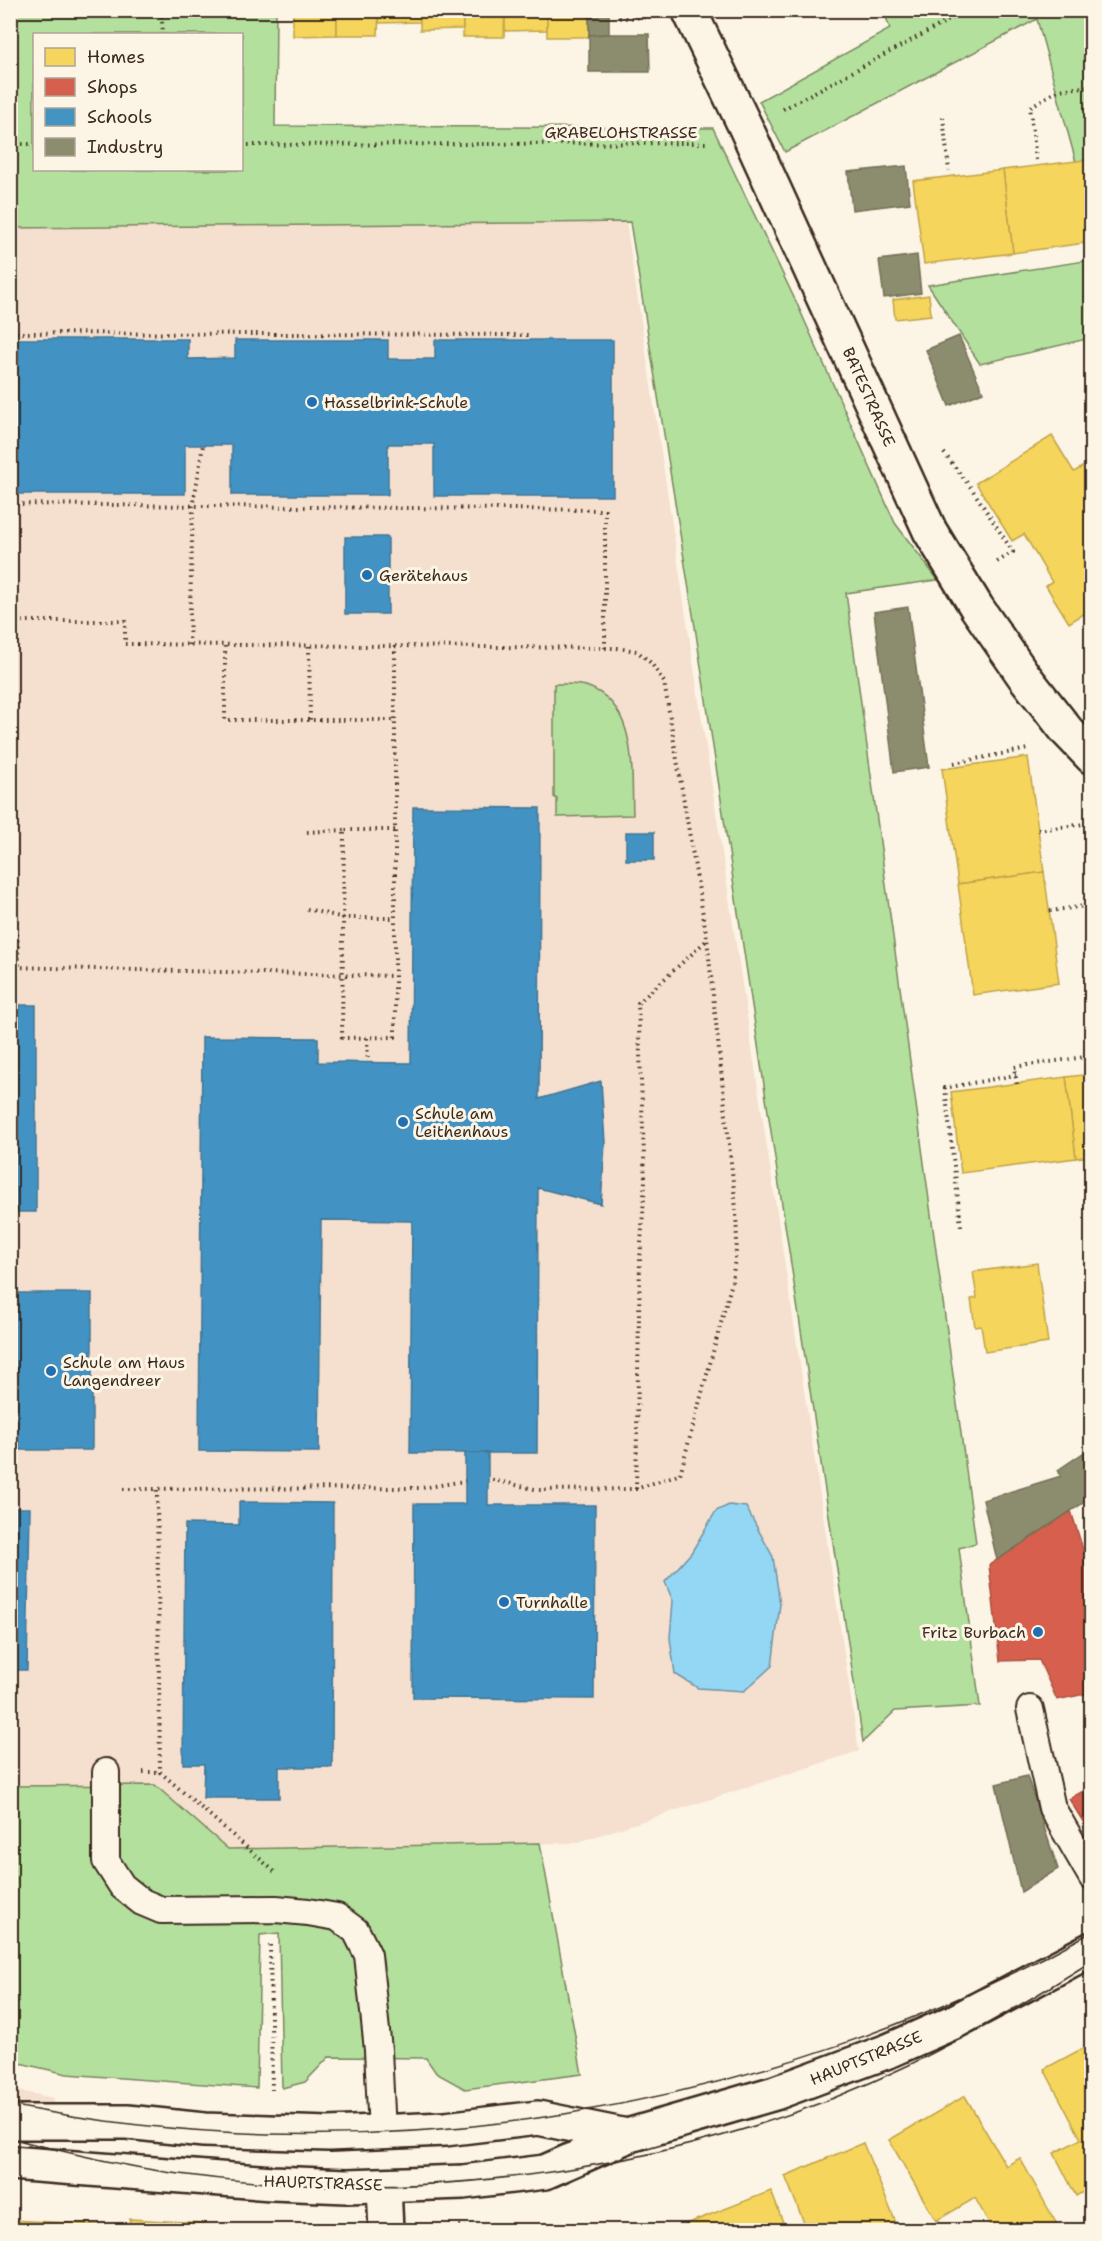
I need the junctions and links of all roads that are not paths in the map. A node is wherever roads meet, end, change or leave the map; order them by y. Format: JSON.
{"nodes":[{"id":1,"x":689,"y":10,"type":"edge"},
{"id":2,"x":1092,"y":757,"type":"edge"},
{"id":3,"x":1030,"y":1709,"type":"dead end"},
{"id":4,"x":106,"y":1772,"type":"dead end"},
{"id":5,"x":1092,"y":1877,"type":"edge"},
{"id":6,"x":1092,"y":1949,"type":"edge"},
{"id":7,"x":10,"y":2122,"type":"edge"},
{"id":8,"x":382,"y":2133,"type":"junction"},
{"id":9,"x":627,"y":2136,"type":"junction"},
{"id":10,"x":10,"y":2163,"type":"edge"},
{"id":11,"x":384,"y":2186,"type":"junction"},
{"id":12,"x":386,"y":2230,"type":"edge"}],
"edges":[{"from":1,"to":2,"type":"main road","name":"BATESTRASSE"},
{"from":3,"to":5,"type":"lane"},
{"from":4,"to":8,"type":"lane"},
{"from":6,"to":9,"type":"main road","name":"HAUPTSTRASSE"},
{"from":7,"to":8,"type":"main road","name":"HAUPTSTRASSE"},
{"from":8,"to":9,"type":"main road","name":"HAUPTSTRASSE"},
{"from":8,"to":11,"type":"main road"},
{"from":9,"to":11,"type":"main road","name":"HAUPTSTRASSE"},
{"from":10,"to":11,"type":"main road","name":"HAUPTSTRASSE"},
{"from":11,"to":12,"type":"main road"}]}
